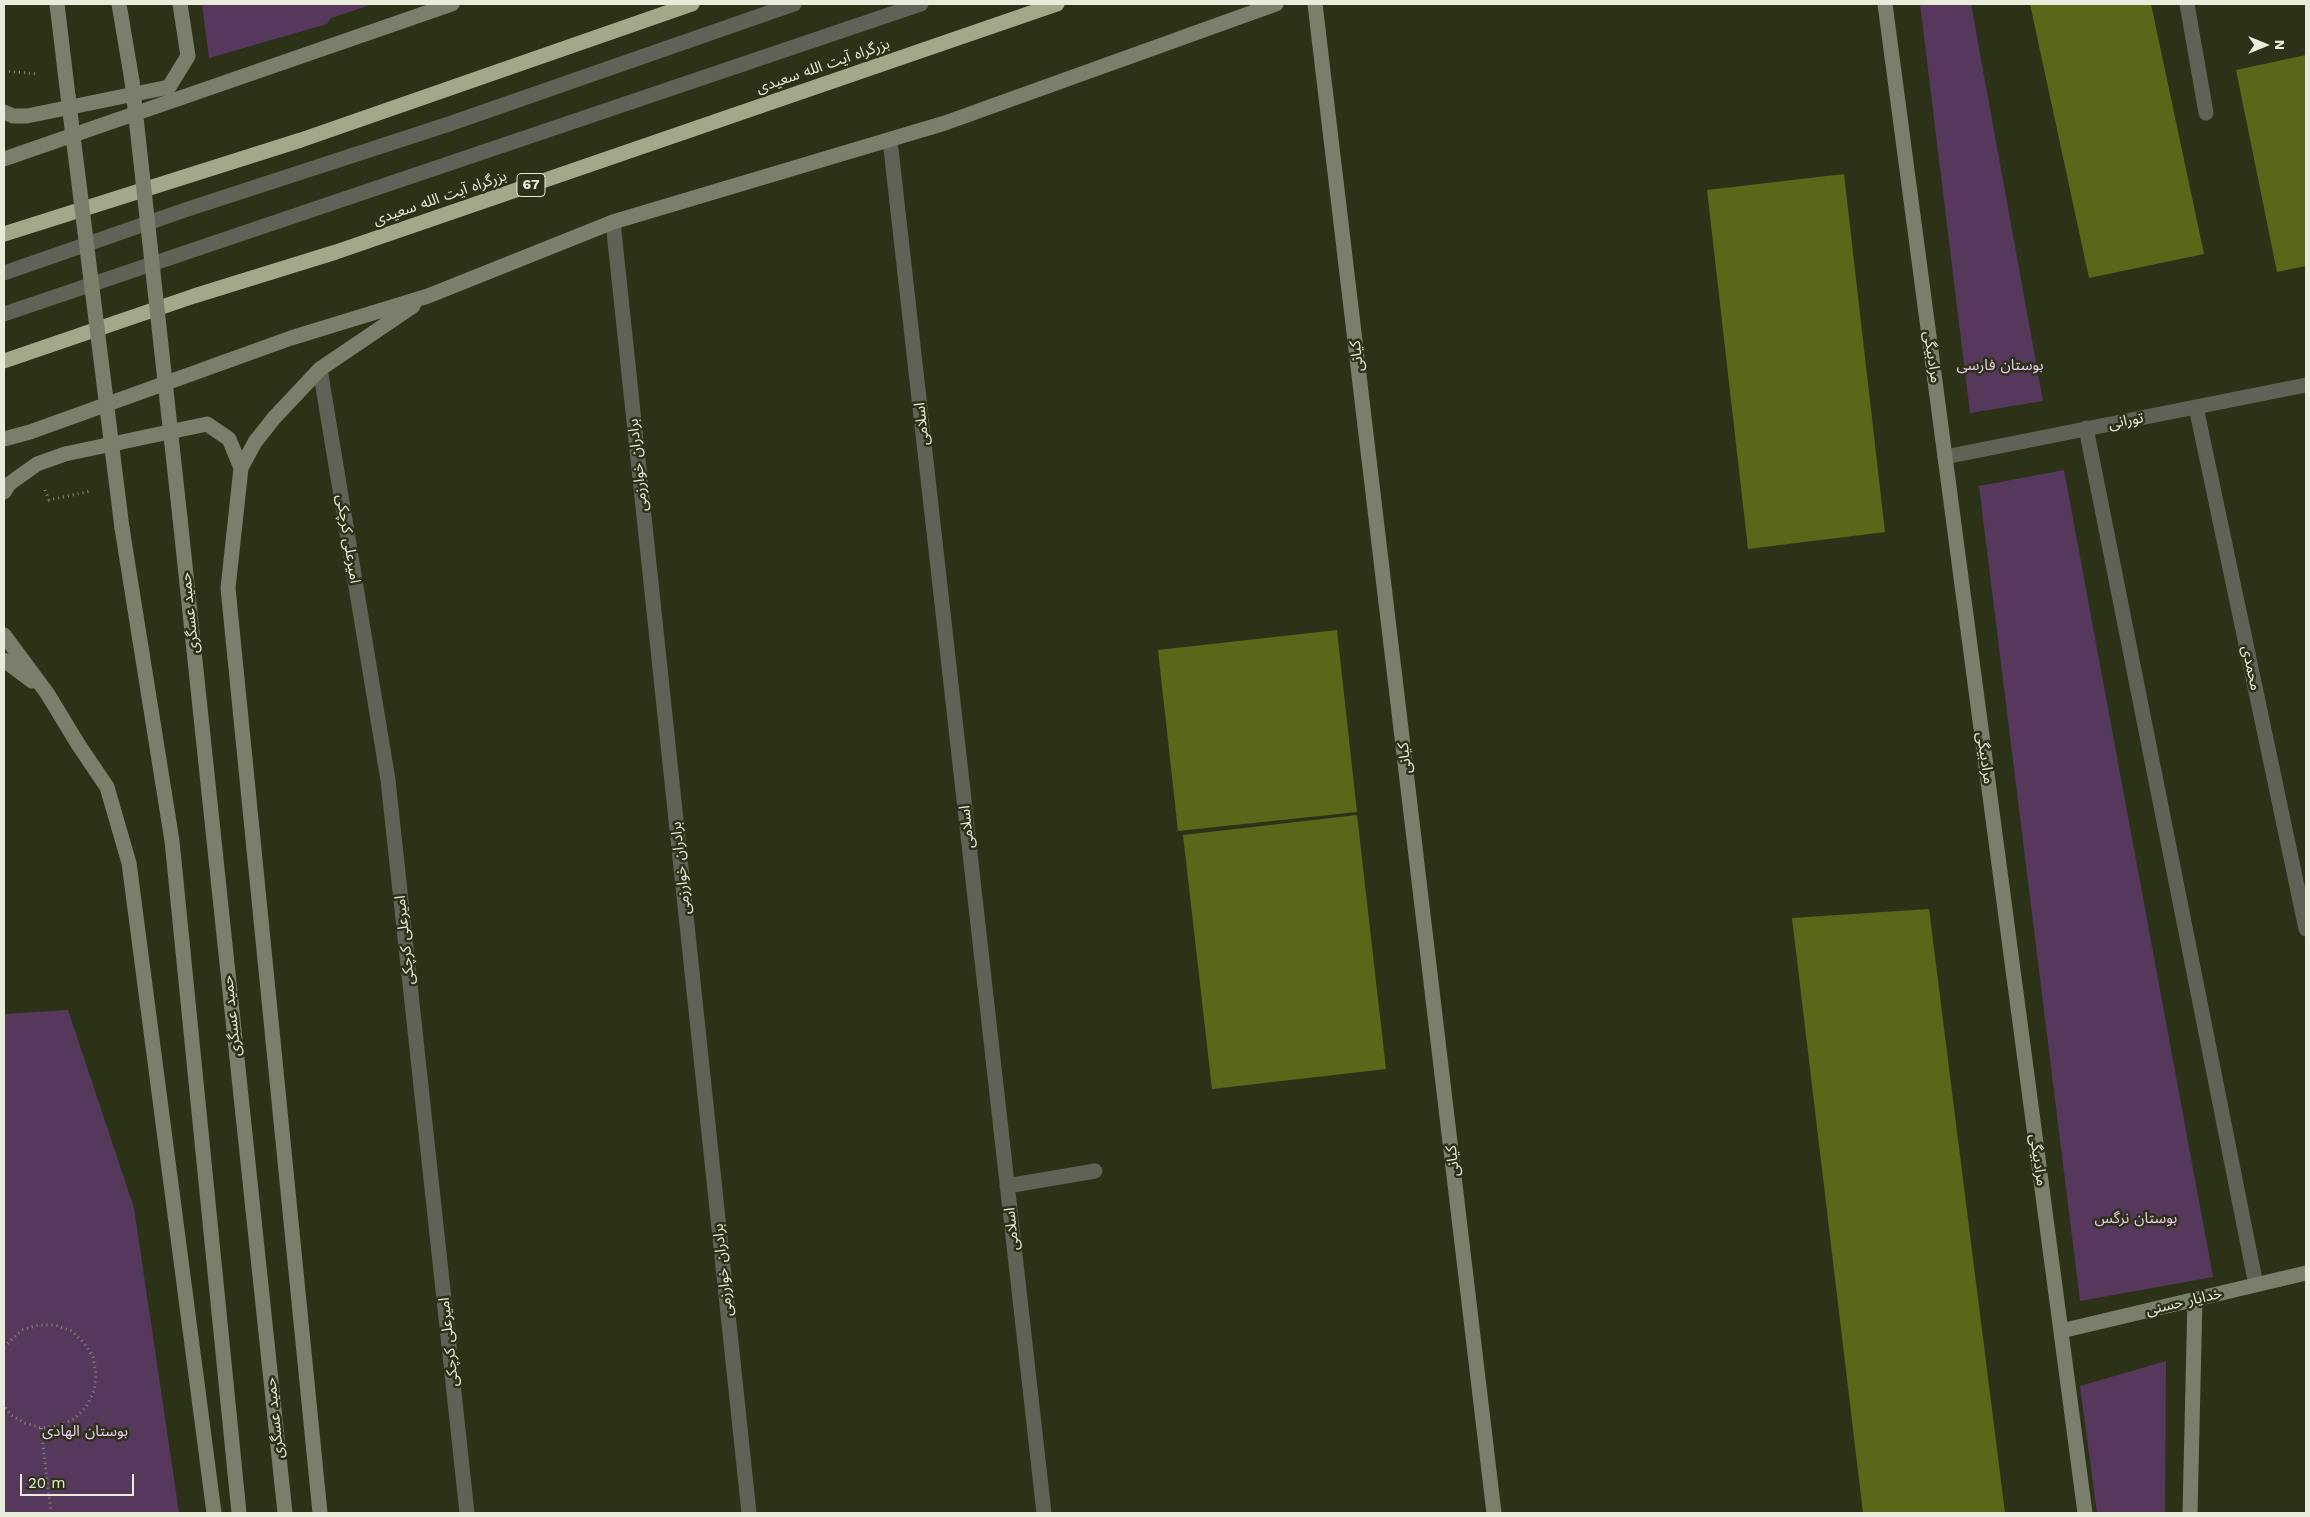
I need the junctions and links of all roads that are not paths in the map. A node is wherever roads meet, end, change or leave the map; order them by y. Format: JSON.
{"nodes":[{"id":1,"x":57,"y":4,"type":"edge"},
{"id":2,"x":119,"y":4,"type":"edge"},
{"id":3,"x":180,"y":4,"type":"edge"},
{"id":4,"x":452,"y":4,"type":"edge"},
{"id":5,"x":692,"y":4,"type":"edge"},
{"id":6,"x":794,"y":4,"type":"edge"},
{"id":7,"x":920,"y":4,"type":"edge"},
{"id":8,"x":1057,"y":4,"type":"edge"},
{"id":9,"x":1276,"y":4,"type":"edge"},
{"id":10,"x":1315,"y":4,"type":"edge"},
{"id":11,"x":1885,"y":4,"type":"edge"},
{"id":12,"x":2187,"y":4,"type":"edge"},
{"id":13,"x":4,"y":112,"type":"edge"},
{"id":14,"x":2206,"y":114,"type":"dead end"},
{"id":15,"x":890,"y":140,"type":"junction"},
{"id":16,"x":4,"y":159,"type":"edge"},
{"id":17,"x":613,"y":222,"type":"junction"},
{"id":18,"x":4,"y":234,"type":"edge"},
{"id":19,"x":4,"y":273,"type":"edge"},
{"id":20,"x":428,"y":296,"type":"junction"},
{"id":21,"x":4,"y":314,"type":"edge"},
{"id":22,"x":4,"y":362,"type":"edge"},
{"id":23,"x":320,"y":370,"type":"junction"},
{"id":24,"x":2306,"y":385,"type":"edge"},
{"id":25,"x":2196,"y":407,"type":"junction"},
{"id":26,"x":2086,"y":428,"type":"junction"},
{"id":27,"x":4,"y":439,"type":"edge"},
{"id":28,"x":1945,"y":457,"type":"junction"},
{"id":29,"x":241,"y":468,"type":"junction"},
{"id":30,"x":4,"y":492,"type":"edge"},
{"id":31,"x":4,"y":635,"type":"edge"},
{"id":32,"x":4,"y":660,"type":"edge"},
{"id":33,"x":48,"y":693,"type":"junction"},
{"id":34,"x":2306,"y":929,"type":"edge"},
{"id":35,"x":1095,"y":1170,"type":"dead end"},
{"id":36,"x":1007,"y":1186,"type":"junction"},
{"id":37,"x":2306,"y":1273,"type":"edge"},
{"id":38,"x":2256,"y":1285,"type":"junction"},
{"id":39,"x":2195,"y":1299,"type":"junction"},
{"id":40,"x":2061,"y":1331,"type":"junction"},
{"id":41,"x":214,"y":1513,"type":"edge"},
{"id":42,"x":239,"y":1513,"type":"edge"},
{"id":43,"x":285,"y":1513,"type":"edge"},
{"id":44,"x":320,"y":1513,"type":"edge"},
{"id":45,"x":467,"y":1513,"type":"edge"},
{"id":46,"x":749,"y":1513,"type":"edge"},
{"id":47,"x":1044,"y":1513,"type":"edge"},
{"id":48,"x":1494,"y":1513,"type":"edge"},
{"id":49,"x":2085,"y":1513,"type":"edge"},
{"id":50,"x":2190,"y":1513,"type":"edge"}],
"edges":[{"from":1,"to":42,"type":"main road","bridge":true},
{"from":2,"to":43,"type":"main road","name":"حمید عسگری","bridge":true},
{"from":3,"to":13,"type":"main road"},
{"from":4,"to":16,"type":"main road"},
{"from":5,"to":18,"type":"highway"},
{"from":6,"to":19,"type":"street"},
{"from":7,"to":21,"type":"street"},
{"from":8,"to":22,"type":"highway","name":"بزرگراه آیت الله سعیدی","number":"67"},
{"from":9,"to":15,"type":"main road"},
{"from":10,"to":48,"type":"main road","name":"کیانی"},
{"from":11,"to":28,"type":"main road","name":"مرادبیگی"},
{"from":12,"to":14,"type":"street"},
{"from":15,"to":17,"type":"main road"},
{"from":15,"to":36,"type":"street","name":"اسلامی"},
{"from":17,"to":20,"type":"main road"},
{"from":17,"to":46,"type":"street","name":"برادران خوارزمی"},
{"from":20,"to":23,"type":"main road"},
{"from":20,"to":27,"type":"main road"},
{"from":23,"to":29,"type":"main road"},
{"from":23,"to":45,"type":"street","name":"امیرعلی کرچکی"},
{"from":24,"to":25,"type":"street","name":"تورانی"},
{"from":25,"to":26,"type":"street","name":"تورانی"},
{"from":25,"to":34,"type":"street","name":"محمدی"},
{"from":26,"to":28,"type":"street","name":"تورانی"},
{"from":26,"to":38,"type":"street"},
{"from":28,"to":40,"type":"main road","name":"مرادبیگی"},
{"from":29,"to":30,"type":"main road"},
{"from":29,"to":44,"type":"main road"},
{"from":31,"to":33,"type":"main road"},
{"from":32,"to":33,"type":"main road"},
{"from":33,"to":41,"type":"main road"},
{"from":35,"to":36,"type":"street"},
{"from":36,"to":47,"type":"street","name":"اسلامی"},
{"from":37,"to":38,"type":"main road","name":"خدایار حسنی"},
{"from":38,"to":39,"type":"main road","name":"خدایار حسنی"},
{"from":39,"to":40,"type":"main road","name":"خدایار حسنی"},
{"from":39,"to":50,"type":"main road"},
{"from":40,"to":49,"type":"main road","name":"مرادبیگی"}]}
